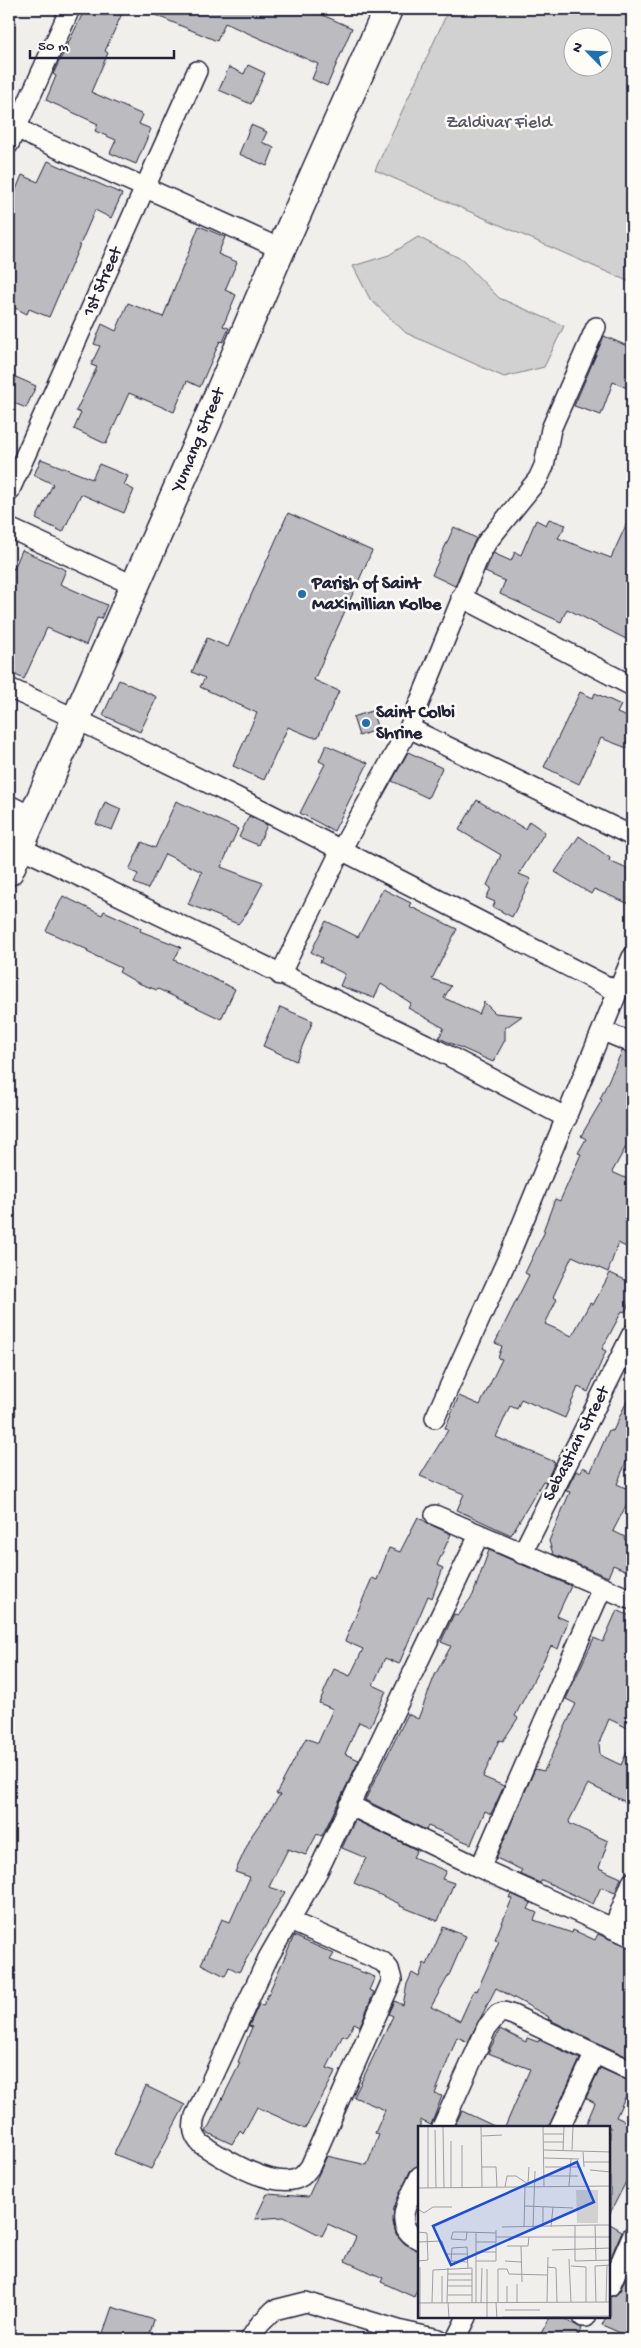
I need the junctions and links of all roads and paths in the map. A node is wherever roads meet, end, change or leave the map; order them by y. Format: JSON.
{"nodes":[{"id":1,"x":70,"y":9,"type":"edge"},
{"id":2,"x":388,"y":9,"type":"edge"},
{"id":3,"x":197,"y":71,"type":"dead end"},
{"id":4,"x":11,"y":131,"type":"edge"},
{"id":5,"x":145,"y":187,"type":"junction"},
{"id":6,"x":281,"y":248,"type":"junction"},
{"id":7,"x":596,"y":327,"type":"dead end"},
{"id":8,"x":9,"y":492,"type":"edge"},
{"id":9,"x":9,"y":528,"type":"edge"},
{"id":10,"x":135,"y":586,"type":"junction"},
{"id":11,"x":461,"y":597,"type":"junction"},
{"id":12,"x":632,"y":686,"type":"edge"},
{"id":13,"x":9,"y":688,"type":"edge"},
{"id":14,"x":77,"y":719,"type":"junction"},
{"id":15,"x":409,"y":728,"type":"junction"},
{"id":16,"x":9,"y":805,"type":"edge"},
{"id":17,"x":33,"y":816,"type":"junction"},
{"id":18,"x":632,"y":836,"type":"edge"},
{"id":19,"x":341,"y":850,"type":"junction"},
{"id":20,"x":14,"y":859,"type":"edge"},
{"id":21,"x":632,"y":957,"type":"edge"},
{"id":22,"x":280,"y":975,"type":"junction"},
{"id":23,"x":618,"y":992,"type":"junction"},
{"id":24,"x":603,"y":1031,"type":"junction"},
{"id":25,"x":632,"y":1043,"type":"edge"},
{"id":26,"x":566,"y":1118,"type":"junction"},
{"id":27,"x":632,"y":1334,"type":"edge"},
{"id":28,"x":435,"y":1418,"type":"dead end"},
{"id":29,"x":435,"y":1514,"type":"dead end"},
{"id":30,"x":479,"y":1535,"type":"junction"},
{"id":31,"x":522,"y":1554,"type":"junction"},
{"id":32,"x":602,"y":1588,"type":"junction"},
{"id":33,"x":632,"y":1600,"type":"edge"},
{"id":34,"x":350,"y":1804,"type":"junction"},
{"id":35,"x":480,"y":1868,"type":"junction"},
{"id":36,"x":632,"y":1882,"type":"edge"},
{"id":37,"x":290,"y":1921,"type":"junction"},
{"id":38,"x":613,"y":1929,"type":"junction"},
{"id":39,"x":632,"y":1937,"type":"edge"},
{"id":40,"x":595,"y":2053,"type":"junction"},
{"id":41,"x":632,"y":2071,"type":"edge"},
{"id":42,"x":442,"y":2126,"type":"edge"},
{"id":43,"x":560,"y":2126,"type":"edge"},
{"id":44,"x":418,"y":2181,"type":"edge"},
{"id":45,"x":632,"y":2236,"type":"edge"},
{"id":46,"x":418,"y":2239,"type":"edge"},
{"id":47,"x":611,"y":2284,"type":"edge"},
{"id":48,"x":466,"y":2318,"type":"edge"},
{"id":49,"x":250,"y":2339,"type":"edge"},
{"id":50,"x":440,"y":2339,"type":"edge"},
{"id":51,"x":456,"y":2339,"type":"edge"}],
"edges":[{"from":1,"to":4,"type":"street"},
{"from":2,"to":6,"type":"main road","name":"Yumang Street"},
{"from":3,"to":5,"type":"street","name":"1st Street"},
{"from":4,"to":5,"type":"street"},
{"from":5,"to":6,"type":"street"},
{"from":5,"to":8,"type":"street","name":"1st Street"},
{"from":6,"to":10,"type":"main road","name":"Yumang Street"},
{"from":7,"to":11,"type":"street"},
{"from":9,"to":10,"type":"street"},
{"from":10,"to":14,"type":"main road","name":"Yumang Street"},
{"from":11,"to":12,"type":"street"},
{"from":11,"to":15,"type":"street"},
{"from":13,"to":14,"type":"street"},
{"from":14,"to":17,"type":"main road","name":"Yumang Street"},
{"from":14,"to":19,"type":"street"},
{"from":15,"to":18,"type":"street"},
{"from":15,"to":19,"type":"street"},
{"from":16,"to":17,"type":"street"},
{"from":17,"to":20,"type":"main road","name":"Yumang Street"},
{"from":19,"to":22,"type":"street"},
{"from":19,"to":23,"type":"street"},
{"from":20,"to":22,"type":"street"},
{"from":21,"to":23,"type":"street"},
{"from":22,"to":26,"type":"street"},
{"from":23,"to":24,"type":"street"},
{"from":24,"to":25,"type":"street"},
{"from":24,"to":26,"type":"street"},
{"from":26,"to":28,"type":"street"},
{"from":27,"to":31,"type":"street","name":"Sebastian Street"},
{"from":29,"to":30,"type":"street"},
{"from":30,"to":31,"type":"street"},
{"from":30,"to":34,"type":"street"},
{"from":31,"to":32,"type":"street"},
{"from":32,"to":33,"type":"street"},
{"from":32,"to":35,"type":"street"},
{"from":34,"to":35,"type":"street"},
{"from":34,"to":37,"type":"street"},
{"from":35,"to":38,"type":"street"},
{"from":36,"to":38,"type":"street"},
{"from":37,"to":37,"type":"street"},
{"from":38,"to":39,"type":"street"},
{"from":40,"to":41,"type":"street"},
{"from":40,"to":42,"type":"street"},
{"from":40,"to":43,"type":"street"},
{"from":44,"to":46,"type":"street"},
{"from":45,"to":47,"type":"street"},
{"from":48,"to":51,"type":"street"},
{"from":49,"to":50,"type":"street"}]}
